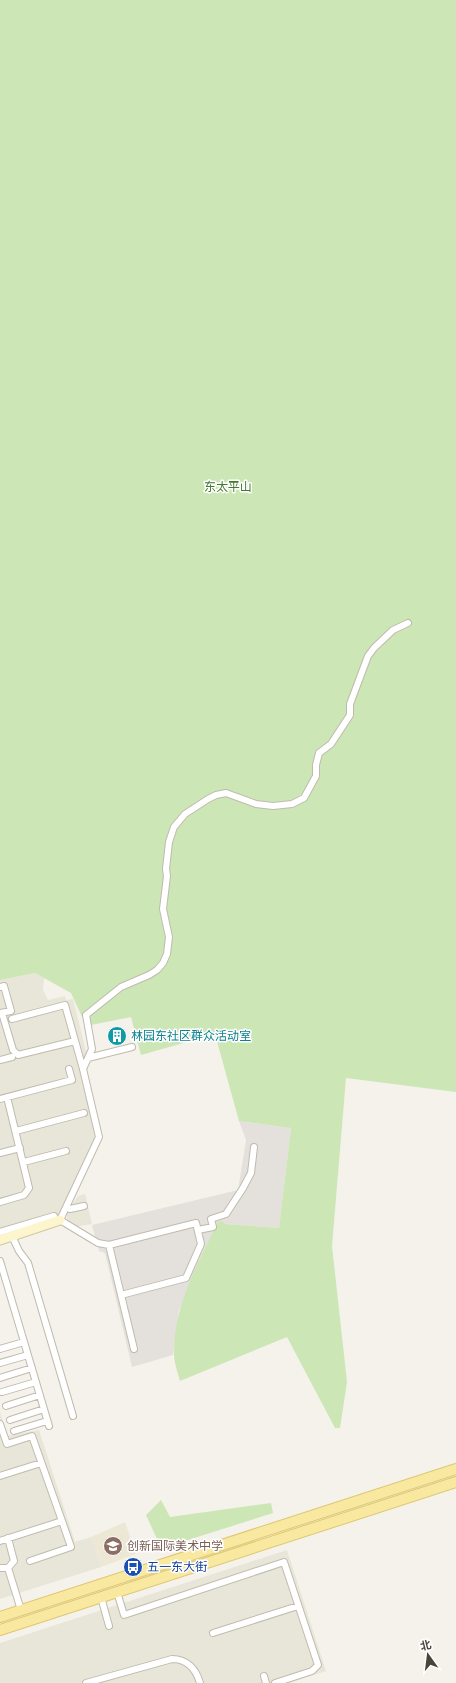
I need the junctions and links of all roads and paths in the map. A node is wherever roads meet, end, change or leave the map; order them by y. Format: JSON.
{"nodes":[{"id":1,"x":408,"y":623,"type":"dead end"},
{"id":2,"x":0,"y":987,"type":"edge"},
{"id":3,"x":1,"y":1013,"type":"edge"},
{"id":4,"x":12,"y":1019,"type":"dead end"},
{"id":5,"x":75,"y":1041,"type":"junction"},
{"id":6,"x":132,"y":1047,"type":"dead end"},
{"id":7,"x":12,"y":1057,"type":"dead end"},
{"id":8,"x":88,"y":1058,"type":"junction"},
{"id":9,"x":0,"y":1060,"type":"edge"},
{"id":10,"x":69,"y":1069,"type":"dead end"},
{"id":11,"x":83,"y":1069,"type":"junction"},
{"id":12,"x":7,"y":1097,"type":"junction"},
{"id":13,"x":0,"y":1099,"type":"edge"},
{"id":14,"x":84,"y":1113,"type":"dead end"},
{"id":15,"x":16,"y":1131,"type":"junction"},
{"id":16,"x":254,"y":1147,"type":"dead end"},
{"id":17,"x":20,"y":1148,"type":"junction"},
{"id":18,"x":66,"y":1151,"type":"dead end"},
{"id":19,"x":0,"y":1153,"type":"edge"},
{"id":20,"x":24,"y":1162,"type":"junction"},
{"id":21,"x":70,"y":1199,"type":"junction"},
{"id":22,"x":0,"y":1202,"type":"edge"},
{"id":23,"x":70,"y":1210,"type":"dead end"},
{"id":24,"x":57,"y":1218,"type":"junction"},
{"id":25,"x":198,"y":1230,"type":"junction"},
{"id":26,"x":0,"y":1232,"type":"edge"},
{"id":27,"x":12,"y":1236,"type":"junction"},
{"id":28,"x":0,"y":1240,"type":"edge"},
{"id":29,"x":109,"y":1245,"type":"junction"},
{"id":30,"x":0,"y":1261,"type":"edge"},
{"id":31,"x":121,"y":1295,"type":"junction"},
{"id":32,"x":24,"y":1342,"type":"junction"},
{"id":33,"x":0,"y":1349,"type":"edge"},
{"id":34,"x":134,"y":1349,"type":"dead end"},
{"id":35,"x":28,"y":1355,"type":"junction"},
{"id":36,"x":0,"y":1363,"type":"edge"},
{"id":37,"x":32,"y":1368,"type":"junction"},
{"id":38,"x":0,"y":1378,"type":"edge"},
{"id":39,"x":36,"y":1382,"type":"junction"},
{"id":40,"x":2,"y":1392,"type":"dead end"},
{"id":41,"x":40,"y":1395,"type":"junction"},
{"id":42,"x":6,"y":1406,"type":"dead end"},
{"id":43,"x":44,"y":1409,"type":"junction"},
{"id":44,"x":73,"y":1416,"type":"dead end"},
{"id":45,"x":10,"y":1420,"type":"dead end"},
{"id":46,"x":0,"y":1424,"type":"edge"},
{"id":47,"x":14,"y":1431,"type":"dead end"},
{"id":48,"x":41,"y":1463,"type":"junction"},
{"id":49,"x":456,"y":1469,"type":"edge"},
{"id":50,"x":0,"y":1476,"type":"edge"},
{"id":51,"x":456,"y":1482,"type":"edge"},
{"id":52,"x":62,"y":1521,"type":"junction"},
{"id":53,"x":8,"y":1538,"type":"junction"},
{"id":54,"x":0,"y":1541,"type":"edge"},
{"id":55,"x":30,"y":1561,"type":"dead end"},
{"id":56,"x":0,"y":1568,"type":"edge"},
{"id":57,"x":8,"y":1568,"type":"junction"},
{"id":58,"x":117,"y":1592,"type":"junction"},
{"id":59,"x":101,"y":1597,"type":"junction"},
{"id":60,"x":298,"y":1606,"type":"junction"},
{"id":61,"x":22,"y":1610,"type":"junction"},
{"id":62,"x":0,"y":1617,"type":"edge"},
{"id":63,"x":109,"y":1626,"type":"dead end"},
{"id":64,"x":0,"y":1630,"type":"edge"},
{"id":65,"x":213,"y":1633,"type":"dead end"},
{"id":66,"x":264,"y":1676,"type":"dead end"},
{"id":67,"x":86,"y":1683,"type":"edge"},
{"id":68,"x":200,"y":1683,"type":"edge"},
{"id":69,"x":266,"y":1683,"type":"edge"},
{"id":70,"x":275,"y":1683,"type":"edge"}],
"edges":[{"from":1,"to":8,"type":"street"},
{"from":2,"to":3,"type":"street"},
{"from":3,"to":5,"type":"street"},
{"from":4,"to":5,"type":"street"},
{"from":5,"to":11,"type":"street"},
{"from":6,"to":8,"type":"street"},
{"from":7,"to":9,"type":"street"},
{"from":8,"to":11,"type":"street"},
{"from":10,"to":12,"type":"street"},
{"from":11,"to":21,"type":"street"},
{"from":12,"to":13,"type":"street"},
{"from":12,"to":15,"type":"street"},
{"from":14,"to":15,"type":"street"},
{"from":15,"to":17,"type":"street"},
{"from":16,"to":25,"type":"street"},
{"from":17,"to":19,"type":"street"},
{"from":17,"to":20,"type":"street"},
{"from":18,"to":20,"type":"street"},
{"from":20,"to":22,"type":"street"},
{"from":21,"to":23,"type":"street"},
{"from":21,"to":24,"type":"street"},
{"from":24,"to":26,"type":"street"},
{"from":24,"to":27,"type":"street"},
{"from":24,"to":29,"type":"street"},
{"from":25,"to":29,"type":"street"},
{"from":25,"to":31,"type":"street"},
{"from":27,"to":28,"type":"street"},
{"from":27,"to":44,"type":"street"},
{"from":29,"to":31,"type":"street"},
{"from":30,"to":32,"type":"street"},
{"from":31,"to":34,"type":"street"},
{"from":32,"to":33,"type":"street"},
{"from":32,"to":35,"type":"street"},
{"from":35,"to":36,"type":"street"},
{"from":35,"to":37,"type":"street"},
{"from":37,"to":38,"type":"street"},
{"from":37,"to":39,"type":"street"},
{"from":39,"to":40,"type":"street"},
{"from":39,"to":41,"type":"street"},
{"from":41,"to":42,"type":"street"},
{"from":41,"to":43,"type":"street"},
{"from":43,"to":45,"type":"street"},
{"from":43,"to":47,"type":"street"},
{"from":46,"to":48,"type":"street"},
{"from":48,"to":50,"type":"street"},
{"from":48,"to":52,"type":"street"},
{"from":49,"to":61,"type":"main road"},
{"from":51,"to":58,"type":"main road"},
{"from":52,"to":53,"type":"street"},
{"from":52,"to":55,"type":"street"},
{"from":53,"to":54,"type":"street"},
{"from":53,"to":57,"type":"street"},
{"from":56,"to":57,"type":"street"},
{"from":57,"to":61,"type":"street"},
{"from":58,"to":59,"type":"main road"},
{"from":58,"to":60,"type":"street"},
{"from":59,"to":63,"type":"street"},
{"from":59,"to":64,"type":"main road"},
{"from":60,"to":65,"type":"street"},
{"from":60,"to":70,"type":"street"},
{"from":61,"to":62,"type":"main road"},
{"from":66,"to":69,"type":"street"},
{"from":67,"to":68,"type":"street"}]}
